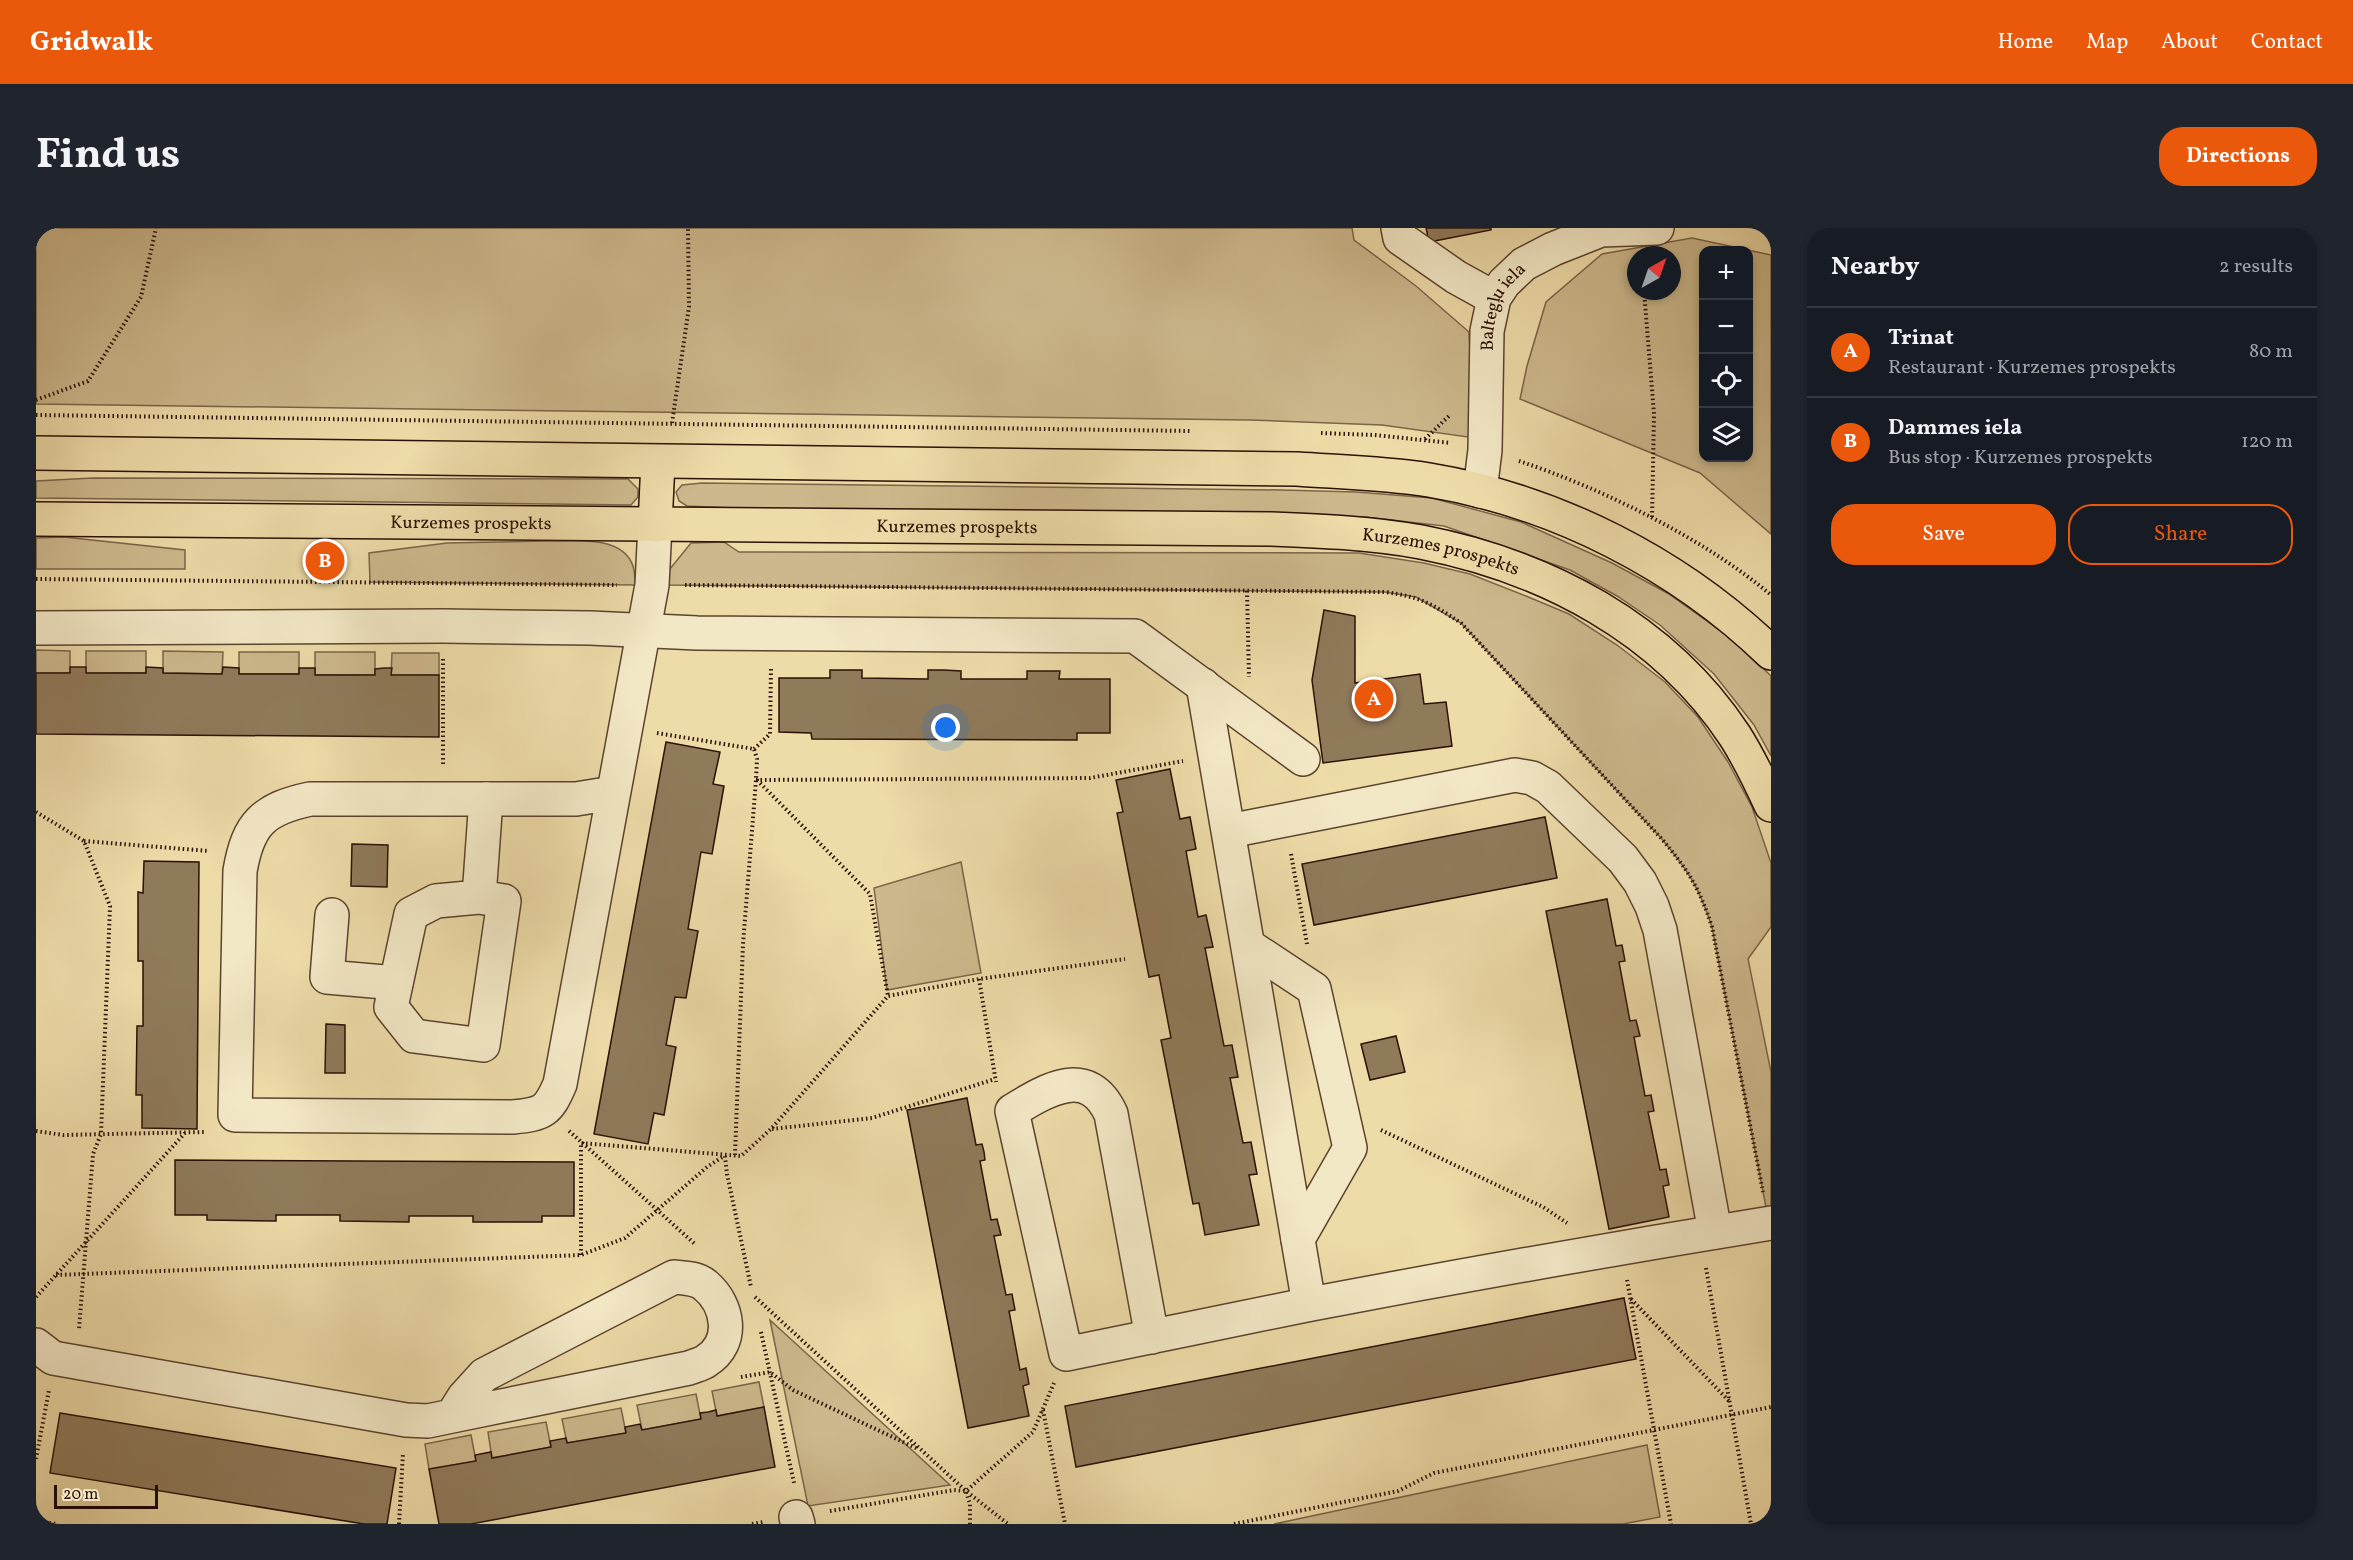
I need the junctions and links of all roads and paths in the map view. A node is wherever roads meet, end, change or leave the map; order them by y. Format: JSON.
{"nodes":[{"id":1,"x":156,"y":228,"type":"edge"},
{"id":2,"x":688,"y":228,"type":"edge"},
{"id":3,"x":1398,"y":228,"type":"edge"},
{"id":4,"x":1656,"y":228,"type":"edge"},
{"id":5,"x":1494,"y":298,"type":"junction"},
{"id":6,"x":1645,"y":300,"type":"edge"},
{"id":7,"x":36,"y":400,"type":"edge"},
{"id":8,"x":672,"y":423,"type":"dead end"},
{"id":9,"x":36,"y":453,"type":"edge"},
{"id":10,"x":658,"y":462,"type":"junction"},
{"id":11,"x":1479,"y":491,"type":"junction"},
{"id":12,"x":36,"y":519,"type":"edge"},
{"id":13,"x":1652,"y":519,"type":"dead end"},
{"id":14,"x":655,"y":525,"type":"junction"},
{"id":15,"x":36,"y":579,"type":"edge"},
{"id":16,"x":651,"y":585,"type":"junction"},
{"id":17,"x":1247,"y":591,"type":"junction"},
{"id":18,"x":443,"y":626,"type":"junction"},
{"id":19,"x":36,"y":628,"type":"edge"},
{"id":20,"x":643,"y":630,"type":"junction"},
{"id":21,"x":1771,"y":653,"type":"edge"},
{"id":22,"x":1203,"y":685,"type":"junction"},
{"id":23,"x":1250,"y":719,"type":"junction"},
{"id":24,"x":626,"y":727,"type":"junction"},
{"id":25,"x":1215,"y":756,"type":"junction"},
{"id":26,"x":1303,"y":759,"type":"dead end"},
{"id":27,"x":756,"y":780,"type":"junction"},
{"id":28,"x":613,"y":794,"type":"junction"},
{"id":29,"x":443,"y":799,"type":"junction"},
{"id":30,"x":486,"y":799,"type":"junction"},
{"id":31,"x":1771,"y":805,"type":"edge"},
{"id":32,"x":36,"y":812,"type":"edge"},
{"id":33,"x":1286,"y":820,"type":"junction"},
{"id":34,"x":1229,"y":831,"type":"junction"},
{"id":35,"x":84,"y":841,"type":"junction"},
{"id":36,"x":243,"y":853,"type":"junction"},
{"id":37,"x":479,"y":897,"type":"junction"},
{"id":38,"x":332,"y":915,"type":"dead end"},
{"id":39,"x":1249,"y":946,"type":"junction"},
{"id":40,"x":1125,"y":959,"type":"dead end"},
{"id":41,"x":979,"y":979,"type":"junction"},
{"id":42,"x":396,"y":983,"type":"junction"},
{"id":43,"x":1314,"y":989,"type":"junction"},
{"id":44,"x":888,"y":996,"type":"junction"},
{"id":45,"x":995,"y":1079,"type":"junction"},
{"id":46,"x":548,"y":1108,"type":"junction"},
{"id":47,"x":1012,"y":1111,"type":"junction"},
{"id":48,"x":1341,"y":1111,"type":"junction"},
{"id":49,"x":235,"y":1115,"type":"junction"},
{"id":50,"x":771,"y":1129,"type":"junction"},
{"id":51,"x":36,"y":1131,"type":"edge"},
{"id":52,"x":185,"y":1133,"type":"junction"},
{"id":53,"x":101,"y":1134,"type":"junction"},
{"id":54,"x":581,"y":1143,"type":"junction"},
{"id":55,"x":735,"y":1155,"type":"junction"},
{"id":56,"x":725,"y":1156,"type":"junction"},
{"id":57,"x":657,"y":1211,"type":"junction"},
{"id":58,"x":1770,"y":1223,"type":"edge"},
{"id":59,"x":1715,"y":1232,"type":"junction"},
{"id":60,"x":1298,"y":1239,"type":"junction"},
{"id":61,"x":87,"y":1242,"type":"junction"},
{"id":62,"x":701,"y":1249,"type":"dead end"},
{"id":63,"x":1608,"y":1250,"type":"junction"},
{"id":64,"x":581,"y":1255,"type":"junction"},
{"id":65,"x":84,"y":1274,"type":"junction"},
{"id":66,"x":56,"y":1275,"type":"junction"},
{"id":67,"x":744,"y":1288,"type":"dead end"},
{"id":68,"x":753,"y":1296,"type":"junction"},
{"id":69,"x":36,"y":1297,"type":"edge"},
{"id":70,"x":1309,"y":1304,"type":"junction"},
{"id":71,"x":755,"y":1306,"type":"dead end"},
{"id":72,"x":760,"y":1328,"type":"dead end"},
{"id":73,"x":1152,"y":1337,"type":"junction"},
{"id":74,"x":36,"y":1345,"type":"edge"},
{"id":75,"x":1066,"y":1354,"type":"junction"},
{"id":76,"x":76,"y":1362,"type":"junction"},
{"id":77,"x":770,"y":1372,"type":"junction"},
{"id":78,"x":50,"y":1383,"type":"dead end"},
{"id":79,"x":1730,"y":1402,"type":"junction"},
{"id":80,"x":1771,"y":1407,"type":"edge"},
{"id":81,"x":1043,"y":1409,"type":"junction"},
{"id":82,"x":1733,"y":1414,"type":"junction"},
{"id":83,"x":452,"y":1416,"type":"junction"},
{"id":84,"x":406,"y":1420,"type":"junction"},
{"id":85,"x":1654,"y":1430,"type":"junction"},
{"id":86,"x":923,"y":1452,"type":"junction"},
{"id":87,"x":36,"y":1459,"type":"edge"},
{"id":88,"x":966,"y":1491,"type":"junction"},
{"id":89,"x":797,"y":1520,"type":"edge"},
{"id":90,"x":36,"y":1521,"type":"edge"},
{"id":91,"x":56,"y":1524,"type":"edge"},
{"id":92,"x":399,"y":1524,"type":"edge"},
{"id":93,"x":752,"y":1524,"type":"edge"},
{"id":94,"x":968,"y":1524,"type":"edge"},
{"id":95,"x":1008,"y":1524,"type":"edge"},
{"id":96,"x":1065,"y":1524,"type":"edge"},
{"id":97,"x":1234,"y":1524,"type":"edge"},
{"id":98,"x":1671,"y":1524,"type":"edge"},
{"id":99,"x":1751,"y":1524,"type":"edge"}],
"edges":[{"from":1,"to":7,"type":"path"},
{"from":2,"to":8,"type":"path"},
{"from":3,"to":5,"type":"street"},
{"from":4,"to":5,"type":"street","name":"Baltegļu iela"},
{"from":5,"to":11,"type":"street","name":"Baltegļu iela"},
{"from":6,"to":13,"type":"path"},
{"from":9,"to":10,"type":"main road"},
{"from":10,"to":11,"type":"main road"},
{"from":10,"to":14,"type":"main road"},
{"from":11,"to":21,"type":"main road"},
{"from":12,"to":14,"type":"main road","name":"Kurzemes prospekts"},
{"from":14,"to":16,"type":"street"},
{"from":14,"to":31,"type":"main road","name":"Kurzemes prospekts"},
{"from":15,"to":16,"type":"path"},
{"from":16,"to":17,"type":"path"},
{"from":16,"to":20,"type":"street"},
{"from":17,"to":23,"type":"path"},
{"from":17,"to":58,"type":"path"},
{"from":18,"to":19,"type":"street"},
{"from":18,"to":20,"type":"street"},
{"from":18,"to":29,"type":"path"},
{"from":20,"to":22,"type":"street"},
{"from":20,"to":24,"type":"street"},
{"from":22,"to":23,"type":"street"},
{"from":22,"to":25,"type":"street"},
{"from":23,"to":26,"type":"street"},
{"from":24,"to":27,"type":"path"},
{"from":24,"to":28,"type":"street"},
{"from":25,"to":27,"type":"path"},
{"from":25,"to":34,"type":"street"},
{"from":27,"to":44,"type":"path"},
{"from":27,"to":55,"type":"path"},
{"from":28,"to":30,"type":"street"},
{"from":28,"to":46,"type":"street"},
{"from":29,"to":30,"type":"street"},
{"from":29,"to":36,"type":"street"},
{"from":30,"to":37,"type":"street"},
{"from":32,"to":35,"type":"path"},
{"from":33,"to":34,"type":"street"},
{"from":33,"to":43,"type":"path"},
{"from":33,"to":59,"type":"street"},
{"from":34,"to":39,"type":"street"},
{"from":35,"to":36,"type":"path"},
{"from":35,"to":53,"type":"path"},
{"from":36,"to":49,"type":"street"},
{"from":37,"to":42,"type":"street"},
{"from":37,"to":42,"type":"street"},
{"from":38,"to":42,"type":"street"},
{"from":39,"to":43,"type":"street"},
{"from":39,"to":60,"type":"street"},
{"from":40,"to":41,"type":"path"},
{"from":41,"to":44,"type":"path"},
{"from":41,"to":45,"type":"path"},
{"from":43,"to":48,"type":"street"},
{"from":44,"to":50,"type":"path"},
{"from":45,"to":47,"type":"path"},
{"from":45,"to":50,"type":"path"},
{"from":46,"to":49,"type":"street"},
{"from":46,"to":54,"type":"path"},
{"from":47,"to":73,"type":"street"},
{"from":47,"to":75,"type":"street"},
{"from":48,"to":60,"type":"street"},
{"from":48,"to":63,"type":"path"},
{"from":49,"to":52,"type":"path"},
{"from":50,"to":55,"type":"path"},
{"from":51,"to":53,"type":"path"},
{"from":52,"to":53,"type":"path"},
{"from":52,"to":61,"type":"path"},
{"from":53,"to":61,"type":"path"},
{"from":54,"to":56,"type":"path"},
{"from":54,"to":57,"type":"path"},
{"from":54,"to":64,"type":"path"},
{"from":55,"to":56,"type":"path"},
{"from":56,"to":57,"type":"path"},
{"from":56,"to":68,"type":"path"},
{"from":57,"to":62,"type":"path"},
{"from":57,"to":64,"type":"path"},
{"from":58,"to":59,"type":"street"},
{"from":59,"to":63,"type":"street"},
{"from":59,"to":79,"type":"path"},
{"from":60,"to":70,"type":"street"},
{"from":61,"to":65,"type":"path"},
{"from":61,"to":66,"type":"path"},
{"from":63,"to":70,"type":"street"},
{"from":64,"to":65,"type":"path"},
{"from":65,"to":66,"type":"path"},
{"from":65,"to":76,"type":"path"},
{"from":66,"to":69,"type":"path"},
{"from":67,"to":68,"type":"path"},
{"from":68,"to":71,"type":"path"},
{"from":68,"to":86,"type":"path"},
{"from":70,"to":73,"type":"street"},
{"from":72,"to":77,"type":"path"},
{"from":73,"to":75,"type":"street"},
{"from":74,"to":76,"type":"street"},
{"from":75,"to":81,"type":"path"},
{"from":76,"to":84,"type":"street"},
{"from":77,"to":86,"type":"path"},
{"from":77,"to":89,"type":"path"},
{"from":78,"to":87,"type":"path"},
{"from":79,"to":82,"type":"path"},
{"from":79,"to":85,"type":"path"},
{"from":80,"to":82,"type":"path"},
{"from":81,"to":88,"type":"path"},
{"from":81,"to":96,"type":"path"},
{"from":82,"to":85,"type":"path"},
{"from":82,"to":99,"type":"path"},
{"from":83,"to":83,"type":"street"},
{"from":83,"to":84,"type":"street"},
{"from":84,"to":92,"type":"path"},
{"from":85,"to":97,"type":"path"},
{"from":85,"to":98,"type":"path"},
{"from":86,"to":88,"type":"path"},
{"from":88,"to":89,"type":"path"},
{"from":88,"to":94,"type":"path"},
{"from":88,"to":95,"type":"path"},
{"from":89,"to":93,"type":"path"},
{"from":90,"to":91,"type":"path"}]}
